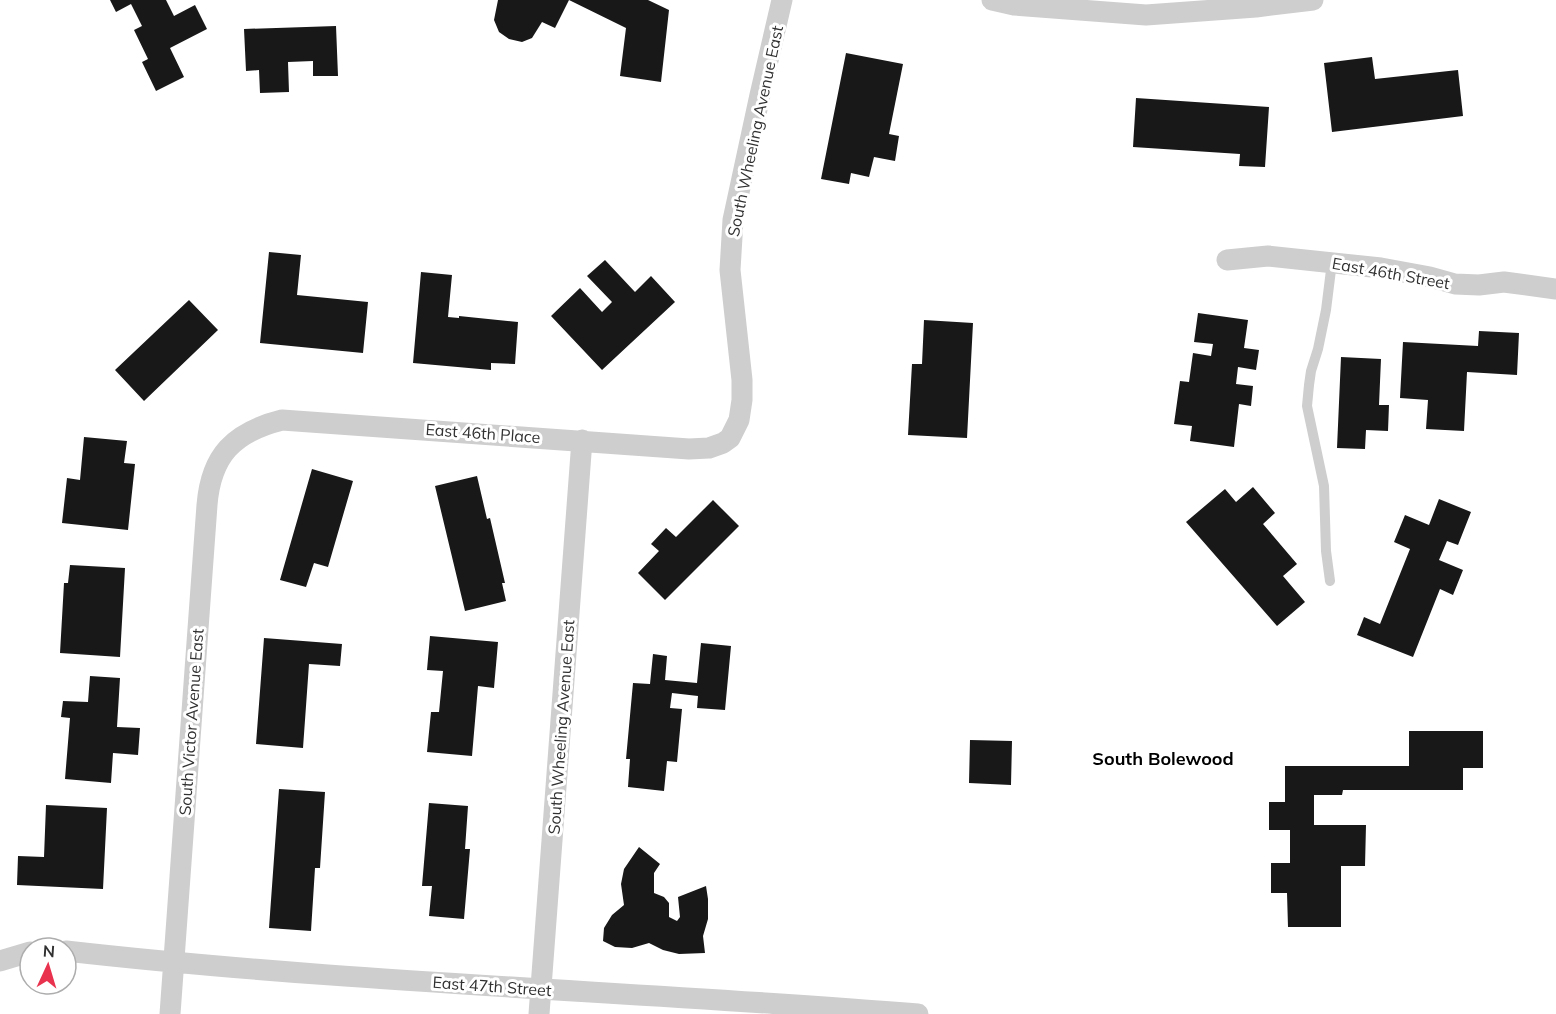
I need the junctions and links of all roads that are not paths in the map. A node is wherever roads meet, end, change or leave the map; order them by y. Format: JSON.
{"nodes":[{"id":1,"x":783,"y":0,"type":"edge"},
{"id":2,"x":992,"y":0,"type":"edge"},
{"id":3,"x":1313,"y":0,"type":"edge"},
{"id":4,"x":1227,"y":260,"type":"dead end"},
{"id":5,"x":1332,"y":262,"type":"junction"},
{"id":6,"x":1556,"y":289,"type":"edge"},
{"id":7,"x":730,"y":438,"type":"joint"},
{"id":8,"x":237,"y":439,"type":"joint"},
{"id":9,"x":582,"y":440,"type":"junction"},
{"id":10,"x":1330,"y":581,"type":"dead end"},
{"id":11,"x":78,"y":952,"type":"edge"},
{"id":12,"x":18,"y":955,"type":"edge"},
{"id":13,"x":0,"y":962,"type":"edge"},
{"id":14,"x":174,"y":963,"type":"junction"},
{"id":15,"x":541,"y":990,"type":"junction"},
{"id":16,"x":170,"y":1014,"type":"edge"},
{"id":17,"x":539,"y":1014,"type":"edge"},
{"id":18,"x":918,"y":1014,"type":"edge"}],
"edges":[{"from":1,"to":7,"type":"street","name":"South Wheeling Avenue East"},
{"from":2,"to":3,"type":"street"},
{"from":4,"to":5,"type":"street","name":"East 46th Street"},
{"from":5,"to":6,"type":"street","name":"East 46th Street"},
{"from":5,"to":10,"type":"lane"},
{"from":7,"to":9,"type":"street","name":"East 46th Place"},
{"from":8,"to":9,"type":"street","name":"East 46th Place"},
{"from":8,"to":14,"type":"street","name":"South Victor Avenue East"},
{"from":9,"to":15,"type":"street","name":"South Wheeling Avenue East"},
{"from":11,"to":14,"type":"street","name":"East 47th Street"},
{"from":12,"to":13,"type":"street"},
{"from":14,"to":15,"type":"street","name":"East 47th Street"},
{"from":14,"to":16,"type":"street","name":"South Victor Avenue East"},
{"from":15,"to":17,"type":"street","name":"South Wheeling Avenue East"},
{"from":15,"to":18,"type":"street","name":"East 47th Street"}]}
